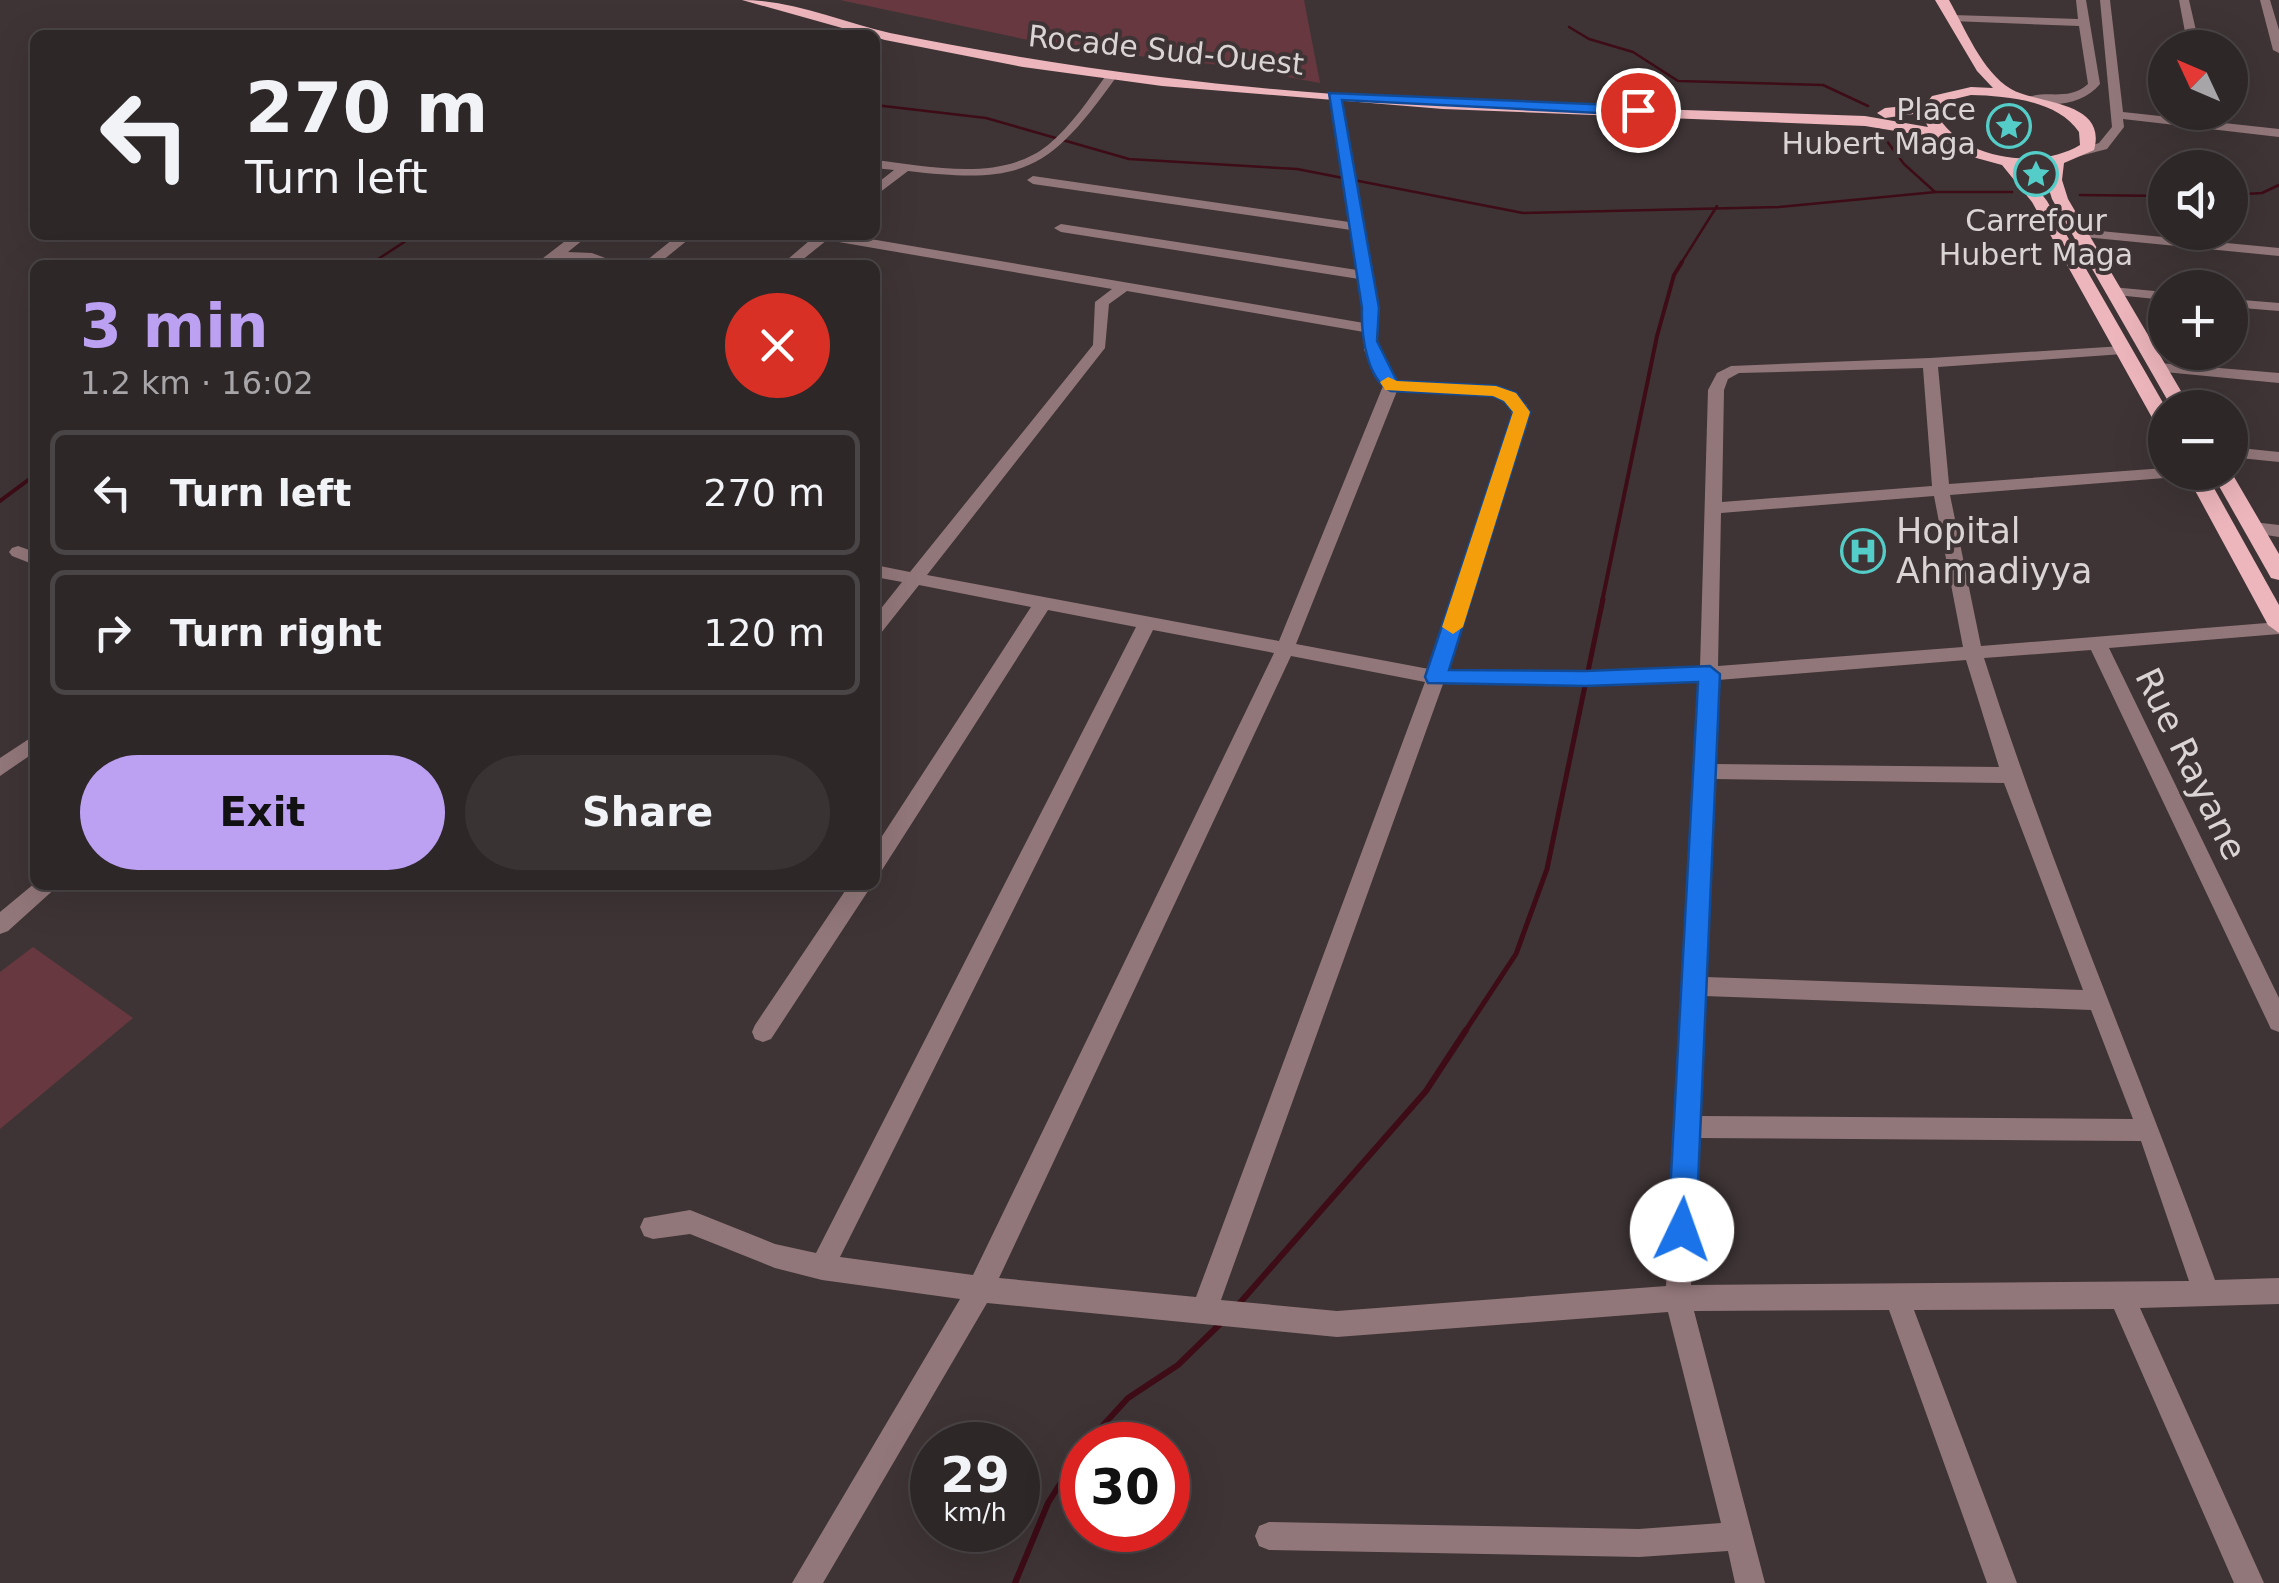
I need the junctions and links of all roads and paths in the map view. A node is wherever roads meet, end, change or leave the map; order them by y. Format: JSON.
{"nodes":[{"id":1,"x":750,"y":0,"type":"edge"},
{"id":2,"x":784,"y":0,"type":"edge"},
{"id":3,"x":1928,"y":0,"type":"edge"},
{"id":4,"x":1942,"y":0,"type":"edge"},
{"id":5,"x":2081,"y":0,"type":"edge"},
{"id":6,"x":2105,"y":0,"type":"edge"},
{"id":7,"x":2184,"y":0,"type":"edge"},
{"id":8,"x":2271,"y":9,"type":"edge"},
{"id":9,"x":1952,"y":18,"type":"junction"},
{"id":10,"x":2083,"y":23,"type":"junction"},
{"id":11,"x":864,"y":30,"type":"edge"},
{"id":12,"x":2190,"y":30,"type":"edge"},
{"id":13,"x":880,"y":34,"type":"edge"},
{"id":14,"x":2279,"y":50,"type":"edge"},
{"id":15,"x":1111,"y":76,"type":"junction"},
{"id":16,"x":1961,"y":92,"type":"junction"},
{"id":17,"x":2006,"y":92,"type":"junction"},
{"id":18,"x":1334,"y":96,"type":"junction"},
{"id":19,"x":2032,"y":98,"type":"junction"},
{"id":20,"x":1929,"y":108,"type":"junction"},
{"id":21,"x":2116,"y":115,"type":"junction"},
{"id":22,"x":2148,"y":119,"type":"edge"},
{"id":23,"x":2239,"y":130,"type":"edge"},
{"id":24,"x":2279,"y":133,"type":"edge"},
{"id":25,"x":1941,"y":134,"type":"junction"},
{"id":26,"x":2080,"y":154,"type":"junction"},
{"id":27,"x":2007,"y":160,"type":"junction"},
{"id":28,"x":2056,"y":162,"type":"junction"},
{"id":29,"x":880,"y":164,"type":"edge"},
{"id":30,"x":905,"y":167,"type":"junction"},
{"id":31,"x":1033,"y":180,"type":"dead end"},
{"id":32,"x":880,"y":188,"type":"edge"},
{"id":33,"x":1357,"y":227,"type":"junction"},
{"id":34,"x":1061,"y":228,"type":"dead end"},
{"id":35,"x":2080,"y":233,"type":"junction"},
{"id":36,"x":576,"y":240,"type":"edge"},
{"id":37,"x":680,"y":240,"type":"edge"},
{"id":38,"x":818,"y":240,"type":"edge"},
{"id":39,"x":854,"y":240,"type":"edge"},
{"id":40,"x":2279,"y":252,"type":"edge"},
{"id":41,"x":556,"y":255,"type":"junction"},
{"id":42,"x":548,"y":260,"type":"edge"},
{"id":43,"x":602,"y":260,"type":"edge"},
{"id":44,"x":654,"y":260,"type":"edge"},
{"id":45,"x":794,"y":260,"type":"edge"},
{"id":46,"x":1362,"y":276,"type":"junction"},
{"id":47,"x":1125,"y":286,"type":"junction"},
{"id":48,"x":2112,"y":291,"type":"junction"},
{"id":49,"x":2148,"y":294,"type":"edge"},
{"id":50,"x":2248,"y":304,"type":"edge"},
{"id":51,"x":2279,"y":308,"type":"edge"},
{"id":52,"x":1372,"y":329,"type":"junction"},
{"id":53,"x":2123,"y":350,"type":"junction"},
{"id":54,"x":2148,"y":350,"type":"edge"},
{"id":55,"x":1930,"y":363,"type":"junction"},
{"id":56,"x":2183,"y":370,"type":"edge"},
{"id":57,"x":2279,"y":378,"type":"edge"},
{"id":58,"x":1391,"y":386,"type":"junction"},
{"id":59,"x":2148,"y":394,"type":"edge"},
{"id":60,"x":2248,"y":454,"type":"edge"},
{"id":61,"x":2279,"y":457,"type":"edge"},
{"id":62,"x":2148,"y":474,"type":"edge"},
{"id":63,"x":2205,"y":490,"type":"edge"},
{"id":64,"x":2231,"y":490,"type":"edge"},
{"id":65,"x":1941,"y":491,"type":"junction"},
{"id":66,"x":1714,"y":508,"type":"junction"},
{"id":67,"x":2253,"y":528,"type":"junction"},
{"id":68,"x":2279,"y":531,"type":"edge"},
{"id":69,"x":880,"y":572,"type":"edge"},
{"id":70,"x":2279,"y":573,"type":"edge"},
{"id":71,"x":911,"y":578,"type":"junction"},
{"id":72,"x":1043,"y":603,"type":"junction"},
{"id":73,"x":880,"y":621,"type":"edge"},
{"id":74,"x":1146,"y":622,"type":"junction"},
{"id":75,"x":2279,"y":626,"type":"edge"},
{"id":76,"x":2097,"y":643,"type":"junction"},
{"id":77,"x":1286,"y":649,"type":"junction"},
{"id":78,"x":1974,"y":653,"type":"junction"},
{"id":79,"x":1710,"y":674,"type":"junction"},
{"id":80,"x":1436,"y":677,"type":"junction"},
{"id":81,"x":30,"y":746,"type":"edge"},
{"id":82,"x":0,"y":768,"type":"edge"},
{"id":83,"x":1705,"y":771,"type":"junction"},
{"id":84,"x":2011,"y":775,"type":"junction"},
{"id":85,"x":880,"y":856,"type":"edge"},
{"id":86,"x":42,"y":890,"type":"edge"},
{"id":87,"x":858,"y":890,"type":"edge"},
{"id":88,"x":0,"y":925,"type":"edge"},
{"id":89,"x":1694,"y":986,"type":"junction"},
{"id":90,"x":2098,"y":1000,"type":"junction"},
{"id":91,"x":2279,"y":1022,"type":"edge"},
{"id":92,"x":762,"y":1032,"type":"dead end"},
{"id":93,"x":1687,"y":1127,"type":"junction"},
{"id":94,"x":2149,"y":1130,"type":"junction"},
{"id":95,"x":653,"y":1227,"type":"dead end"},
{"id":96,"x":822,"y":1267,"type":"junction"},
{"id":97,"x":980,"y":1288,"type":"junction"},
{"id":98,"x":2279,"y":1291,"type":"edge"},
{"id":99,"x":2206,"y":1292,"type":"junction"},
{"id":100,"x":1896,"y":1295,"type":"junction"},
{"id":101,"x":2121,"y":1296,"type":"junction"},
{"id":102,"x":1678,"y":1298,"type":"junction"},
{"id":103,"x":1204,"y":1310,"type":"junction"},
{"id":104,"x":1269,"y":1536,"type":"dead end"},
{"id":105,"x":1737,"y":1536,"type":"junction"},
{"id":106,"x":807,"y":1583,"type":"edge"},
{"id":107,"x":1750,"y":1583,"type":"edge"},
{"id":108,"x":2002,"y":1583,"type":"edge"},
{"id":109,"x":2249,"y":1583,"type":"edge"}],
"edges":[{"from":1,"to":11,"type":"main road","name":"Rocade Sud-Ouest"},
{"from":2,"to":20,"type":"main road","name":"Rocade Sud-Ouest"},
{"from":3,"to":16,"type":"main road"},
{"from":4,"to":9,"type":"main road"},
{"from":5,"to":10,"type":"street"},
{"from":6,"to":21,"type":"street"},
{"from":7,"to":12,"type":"street"},
{"from":8,"to":14,"type":"street"},
{"from":9,"to":10,"type":"street"},
{"from":9,"to":17,"type":"main road"},
{"from":10,"to":19,"type":"street"},
{"from":13,"to":15,"type":"main road","name":"Rocade Sud-Ouest"},
{"from":15,"to":18,"type":"main road","name":"Rocade Sud-Ouest"},
{"from":15,"to":30,"type":"street"},
{"from":16,"to":17,"type":"main road"},
{"from":16,"to":20,"type":"main road"},
{"from":17,"to":19,"type":"main road"},
{"from":18,"to":25,"type":"main road","name":"Rocade Sud-Ouest"},
{"from":18,"to":33,"type":"street"},
{"from":19,"to":26,"type":"main road"},
{"from":20,"to":25,"type":"main road"},
{"from":21,"to":22,"type":"street"},
{"from":21,"to":26,"type":"street"},
{"from":23,"to":24,"type":"street"},
{"from":25,"to":27,"type":"main road","name":"Rocade Sud-Ouest"},
{"from":26,"to":28,"type":"main road"},
{"from":27,"to":28,"type":"main road","name":"Rocade Sud-Ouest"},
{"from":27,"to":53,"type":"main road"},
{"from":28,"to":35,"type":"main road"},
{"from":29,"to":30,"type":"street"},
{"from":30,"to":32,"type":"street"},
{"from":31,"to":33,"type":"street"},
{"from":33,"to":46,"type":"street"},
{"from":34,"to":46,"type":"street"},
{"from":35,"to":40,"type":"street"},
{"from":35,"to":48,"type":"main road"},
{"from":36,"to":41,"type":"street"},
{"from":37,"to":44,"type":"street"},
{"from":38,"to":45,"type":"street"},
{"from":39,"to":47,"type":"street"},
{"from":41,"to":42,"type":"street"},
{"from":41,"to":43,"type":"street"},
{"from":46,"to":52,"type":"street"},
{"from":47,"to":52,"type":"street"},
{"from":47,"to":71,"type":"street"},
{"from":48,"to":49,"type":"street"},
{"from":48,"to":54,"type":"main road"},
{"from":50,"to":51,"type":"street"},
{"from":52,"to":58,"type":"street"},
{"from":53,"to":55,"type":"street"},
{"from":53,"to":59,"type":"main road"},
{"from":55,"to":65,"type":"street"},
{"from":55,"to":66,"type":"street"},
{"from":56,"to":57,"type":"street"},
{"from":58,"to":77,"type":"street"},
{"from":58,"to":80,"type":"street"},
{"from":60,"to":61,"type":"street"},
{"from":62,"to":65,"type":"street"},
{"from":63,"to":75,"type":"main road"},
{"from":64,"to":67,"type":"main road"},
{"from":65,"to":66,"type":"street"},
{"from":65,"to":78,"type":"street"},
{"from":66,"to":79,"type":"street"},
{"from":67,"to":68,"type":"street"},
{"from":67,"to":70,"type":"main road"},
{"from":69,"to":71,"type":"street"},
{"from":71,"to":72,"type":"street"},
{"from":71,"to":73,"type":"street"},
{"from":72,"to":74,"type":"street"},
{"from":72,"to":85,"type":"street"},
{"from":74,"to":77,"type":"street"},
{"from":74,"to":96,"type":"street"},
{"from":75,"to":76,"type":"street"},
{"from":76,"to":78,"type":"street"},
{"from":76,"to":91,"type":"street","name":"Rue Rayane"},
{"from":77,"to":80,"type":"street"},
{"from":77,"to":97,"type":"street"},
{"from":78,"to":79,"type":"street"},
{"from":78,"to":84,"type":"street"},
{"from":79,"to":80,"type":"street"},
{"from":79,"to":83,"type":"street"},
{"from":80,"to":103,"type":"street"},
{"from":81,"to":82,"type":"street"},
{"from":83,"to":84,"type":"street"},
{"from":83,"to":89,"type":"street"},
{"from":84,"to":90,"type":"street"},
{"from":86,"to":88,"type":"street"},
{"from":87,"to":92,"type":"street"},
{"from":89,"to":90,"type":"street"},
{"from":89,"to":93,"type":"street"},
{"from":90,"to":94,"type":"street"},
{"from":93,"to":94,"type":"street"},
{"from":93,"to":102,"type":"street"},
{"from":94,"to":99,"type":"street"},
{"from":95,"to":96,"type":"street"},
{"from":96,"to":97,"type":"street"},
{"from":97,"to":103,"type":"street"},
{"from":97,"to":106,"type":"street"},
{"from":98,"to":99,"type":"street"},
{"from":99,"to":101,"type":"street"},
{"from":100,"to":101,"type":"street"},
{"from":100,"to":102,"type":"street"},
{"from":100,"to":108,"type":"street"},
{"from":101,"to":109,"type":"street"},
{"from":102,"to":103,"type":"street"},
{"from":102,"to":105,"type":"street"},
{"from":104,"to":105,"type":"street"},
{"from":105,"to":107,"type":"street"}]}
